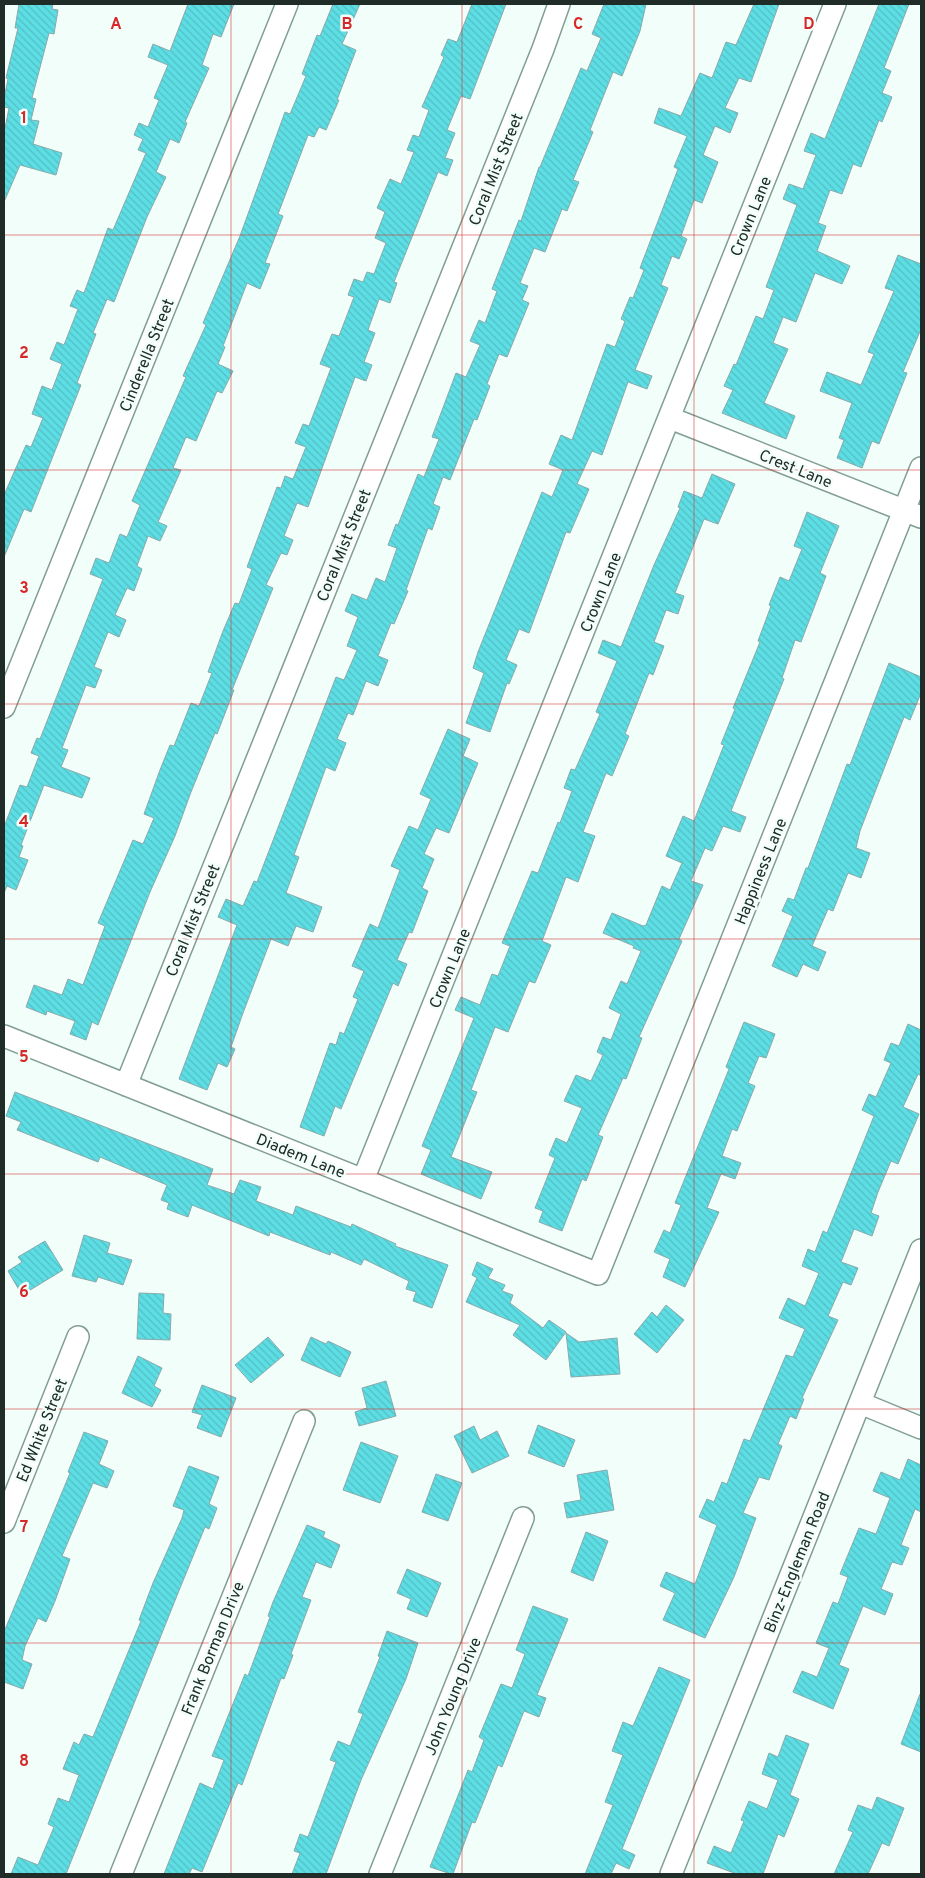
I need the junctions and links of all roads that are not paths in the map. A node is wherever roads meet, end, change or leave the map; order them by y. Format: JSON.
{"nodes":[{"id":1,"x":287,"y":4,"type":"edge"},
{"id":2,"x":559,"y":4,"type":"edge"},
{"id":3,"x":835,"y":4,"type":"edge"},
{"id":4,"x":670,"y":418,"type":"junction"},
{"id":5,"x":921,"y":468,"type":"edge"},
{"id":6,"x":913,"y":514,"type":"edge"},
{"id":7,"x":4,"y":707,"type":"edge"},
{"id":8,"x":4,"y":1036,"type":"edge"},
{"id":9,"x":126,"y":1085,"type":"junction"},
{"id":10,"x":363,"y":1180,"type":"junction"},
{"id":11,"x":921,"y":1250,"type":"edge"},
{"id":12,"x":598,"y":1274,"type":"joint"},
{"id":13,"x":78,"y":1337,"type":"dead end"},
{"id":14,"x":860,"y":1403,"type":"junction"},
{"id":15,"x":304,"y":1421,"type":"dead end"},
{"id":16,"x":921,"y":1428,"type":"edge"},
{"id":17,"x":523,"y":1518,"type":"dead end"},
{"id":18,"x":4,"y":1522,"type":"edge"},
{"id":19,"x":121,"y":1874,"type":"edge"},
{"id":20,"x":380,"y":1874,"type":"edge"},
{"id":21,"x":671,"y":1874,"type":"edge"}],
"edges":[{"from":1,"to":7,"type":"street","name":"Cinderella Street"},
{"from":2,"to":9,"type":"street","name":"Coral Mist Street"},
{"from":3,"to":4,"type":"street","name":"Crown Lane"},
{"from":4,"to":6,"type":"street","name":"Crest Lane"},
{"from":4,"to":10,"type":"street","name":"Crown Lane"},
{"from":5,"to":6,"type":"street","name":"Happiness Lane"},
{"from":6,"to":12,"type":"street","name":"Happiness Lane"},
{"from":8,"to":9,"type":"street","name":"Diadem Lane"},
{"from":9,"to":10,"type":"street","name":"Diadem Lane"},
{"from":10,"to":12,"type":"street","name":"Diadem Lane"},
{"from":11,"to":14,"type":"street","name":"Binz-Engleman Road"},
{"from":13,"to":18,"type":"street","name":"Ed White Street"},
{"from":14,"to":16,"type":"street"},
{"from":14,"to":21,"type":"street","name":"Binz-Engleman Road"},
{"from":15,"to":19,"type":"street","name":"Frank Borman Drive"},
{"from":17,"to":20,"type":"street","name":"John Young Drive"}]}
